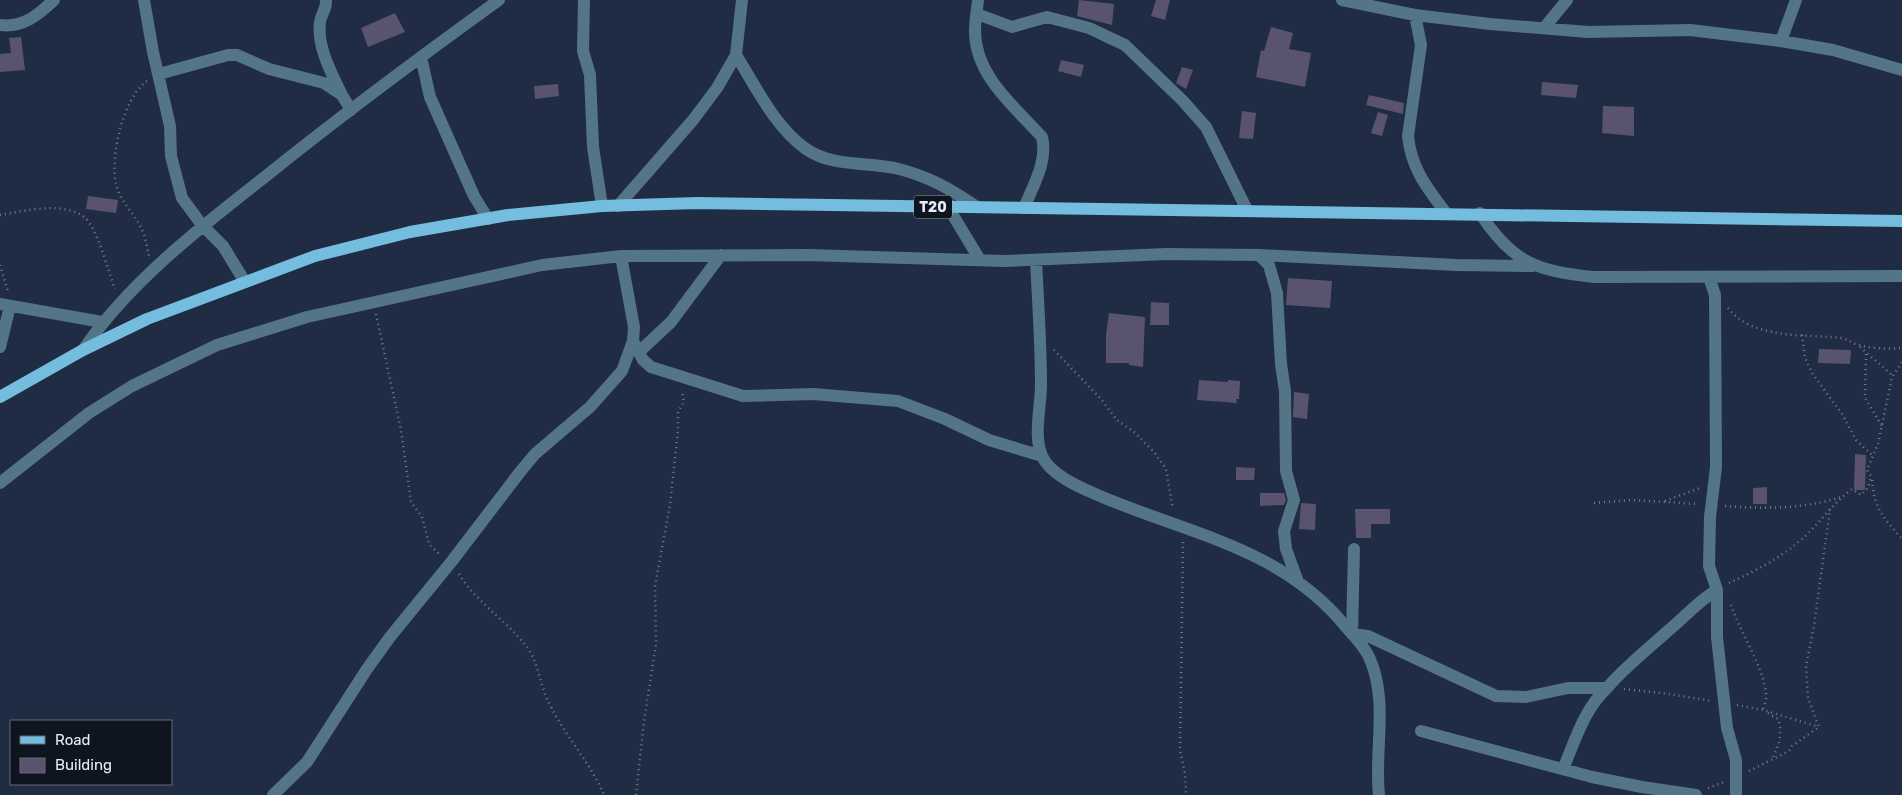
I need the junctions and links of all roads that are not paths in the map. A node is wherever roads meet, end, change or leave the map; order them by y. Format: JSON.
{"nodes":[{"id":1,"x":54,"y":0,"type":"edge"},
{"id":2,"x":144,"y":0,"type":"edge"},
{"id":3,"x":326,"y":0,"type":"edge"},
{"id":4,"x":499,"y":0,"type":"edge"},
{"id":5,"x":584,"y":0,"type":"edge"},
{"id":6,"x":742,"y":0,"type":"edge"},
{"id":7,"x":978,"y":0,"type":"edge"},
{"id":8,"x":1342,"y":0,"type":"edge"},
{"id":9,"x":1567,"y":0,"type":"edge"},
{"id":10,"x":1796,"y":0,"type":"edge"},
{"id":11,"x":977,"y":14,"type":"junction"},
{"id":12,"x":1415,"y":16,"type":"junction"},
{"id":13,"x":0,"y":25,"type":"edge"},
{"id":14,"x":1544,"y":28,"type":"junction"},
{"id":15,"x":1781,"y":41,"type":"junction"},
{"id":16,"x":736,"y":56,"type":"junction"},
{"id":17,"x":421,"y":57,"type":"junction"},
{"id":18,"x":1902,"y":70,"type":"edge"},
{"id":19,"x":159,"y":74,"type":"junction"},
{"id":20,"x":342,"y":95,"type":"junction"},
{"id":21,"x":351,"y":110,"type":"junction"},
{"id":22,"x":602,"y":206,"type":"junction"},
{"id":23,"x":618,"y":206,"type":"junction"},
{"id":24,"x":948,"y":207,"type":"junction"},
{"id":25,"x":976,"y":207,"type":"junction"},
{"id":26,"x":1024,"y":208,"type":"junction"},
{"id":27,"x":1247,"y":210,"type":"junction"},
{"id":28,"x":1446,"y":213,"type":"junction"},
{"id":29,"x":1480,"y":214,"type":"junction"},
{"id":30,"x":488,"y":219,"type":"junction"},
{"id":31,"x":1902,"y":221,"type":"edge"},
{"id":32,"x":202,"y":225,"type":"junction"},
{"id":33,"x":721,"y":255,"type":"junction"},
{"id":34,"x":1259,"y":255,"type":"junction"},
{"id":35,"x":621,"y":256,"type":"junction"},
{"id":36,"x":980,"y":260,"type":"junction"},
{"id":37,"x":1036,"y":260,"type":"junction"},
{"id":38,"x":1533,"y":266,"type":"junction"},
{"id":39,"x":1902,"y":276,"type":"edge"},
{"id":40,"x":1709,"y":277,"type":"junction"},
{"id":41,"x":245,"y":282,"type":"junction"},
{"id":42,"x":6,"y":305,"type":"edge"},
{"id":43,"x":102,"y":322,"type":"junction"},
{"id":44,"x":637,"y":346,"type":"junction"},
{"id":45,"x":0,"y":347,"type":"edge"},
{"id":46,"x":83,"y":350,"type":"junction"},
{"id":47,"x":0,"y":397,"type":"edge"},
{"id":48,"x":1042,"y":456,"type":"junction"},
{"id":49,"x":0,"y":482,"type":"edge"},
{"id":50,"x":1354,"y":549,"type":"dead end"},
{"id":51,"x":1297,"y":579,"type":"junction"},
{"id":52,"x":1716,"y":590,"type":"junction"},
{"id":53,"x":1352,"y":634,"type":"junction"},
{"id":54,"x":1607,"y":688,"type":"junction"},
{"id":55,"x":1421,"y":731,"type":"dead end"},
{"id":56,"x":1563,"y":769,"type":"junction"},
{"id":57,"x":1696,"y":794,"type":"edge"},
{"id":58,"x":273,"y":795,"type":"edge"},
{"id":59,"x":1379,"y":795,"type":"edge"},
{"id":60,"x":1736,"y":795,"type":"edge"}],
"edges":[{"from":1,"to":13,"type":"street"},
{"from":2,"to":19,"type":"street"},
{"from":3,"to":20,"type":"street"},
{"from":4,"to":17,"type":"street"},
{"from":5,"to":22,"type":"street"},
{"from":6,"to":16,"type":"street"},
{"from":7,"to":11,"type":"street"},
{"from":8,"to":12,"type":"street"},
{"from":9,"to":14,"type":"street"},
{"from":10,"to":15,"type":"street"},
{"from":11,"to":26,"type":"street"},
{"from":11,"to":27,"type":"street"},
{"from":12,"to":14,"type":"street"},
{"from":12,"to":28,"type":"street"},
{"from":14,"to":15,"type":"street"},
{"from":15,"to":18,"type":"street"},
{"from":16,"to":23,"type":"street"},
{"from":16,"to":25,"type":"street"},
{"from":17,"to":21,"type":"street"},
{"from":17,"to":30,"type":"street"},
{"from":19,"to":20,"type":"street"},
{"from":19,"to":32,"type":"street"},
{"from":20,"to":21,"type":"street"},
{"from":21,"to":32,"type":"street"},
{"from":22,"to":23,"type":"main road","number":"T20"},
{"from":22,"to":30,"type":"main road","number":"T20"},
{"from":23,"to":24,"type":"main road","number":"T20"},
{"from":24,"to":25,"type":"main road","number":"T20"},
{"from":24,"to":36,"type":"street"},
{"from":25,"to":26,"type":"main road","number":"T20"},
{"from":26,"to":27,"type":"main road","number":"T20"},
{"from":27,"to":28,"type":"main road","number":"T20"},
{"from":28,"to":29,"type":"main road","number":"T20"},
{"from":29,"to":31,"type":"main road","number":"T20"},
{"from":29,"to":38,"type":"street"},
{"from":30,"to":41,"type":"main road","number":"T20"},
{"from":32,"to":41,"type":"street"},
{"from":32,"to":43,"type":"street"},
{"from":33,"to":35,"type":"street"},
{"from":33,"to":36,"type":"street"},
{"from":33,"to":44,"type":"street"},
{"from":34,"to":37,"type":"street"},
{"from":34,"to":38,"type":"street"},
{"from":34,"to":51,"type":"street"},
{"from":35,"to":44,"type":"street"},
{"from":35,"to":49,"type":"street"},
{"from":36,"to":37,"type":"street"},
{"from":37,"to":48,"type":"street"},
{"from":38,"to":40,"type":"street"},
{"from":39,"to":40,"type":"street"},
{"from":40,"to":52,"type":"street"},
{"from":41,"to":46,"type":"main road","number":"T20"},
{"from":42,"to":43,"type":"street"},
{"from":42,"to":45,"type":"street"},
{"from":43,"to":46,"type":"street"},
{"from":44,"to":48,"type":"street"},
{"from":44,"to":58,"type":"street"},
{"from":46,"to":47,"type":"main road","number":"T20"},
{"from":48,"to":51,"type":"street"},
{"from":50,"to":53,"type":"street"},
{"from":51,"to":53,"type":"street"},
{"from":52,"to":54,"type":"street"},
{"from":52,"to":60,"type":"street"},
{"from":53,"to":54,"type":"street"},
{"from":53,"to":59,"type":"street"},
{"from":54,"to":56,"type":"street"},
{"from":55,"to":56,"type":"street"},
{"from":56,"to":57,"type":"street"}]}
